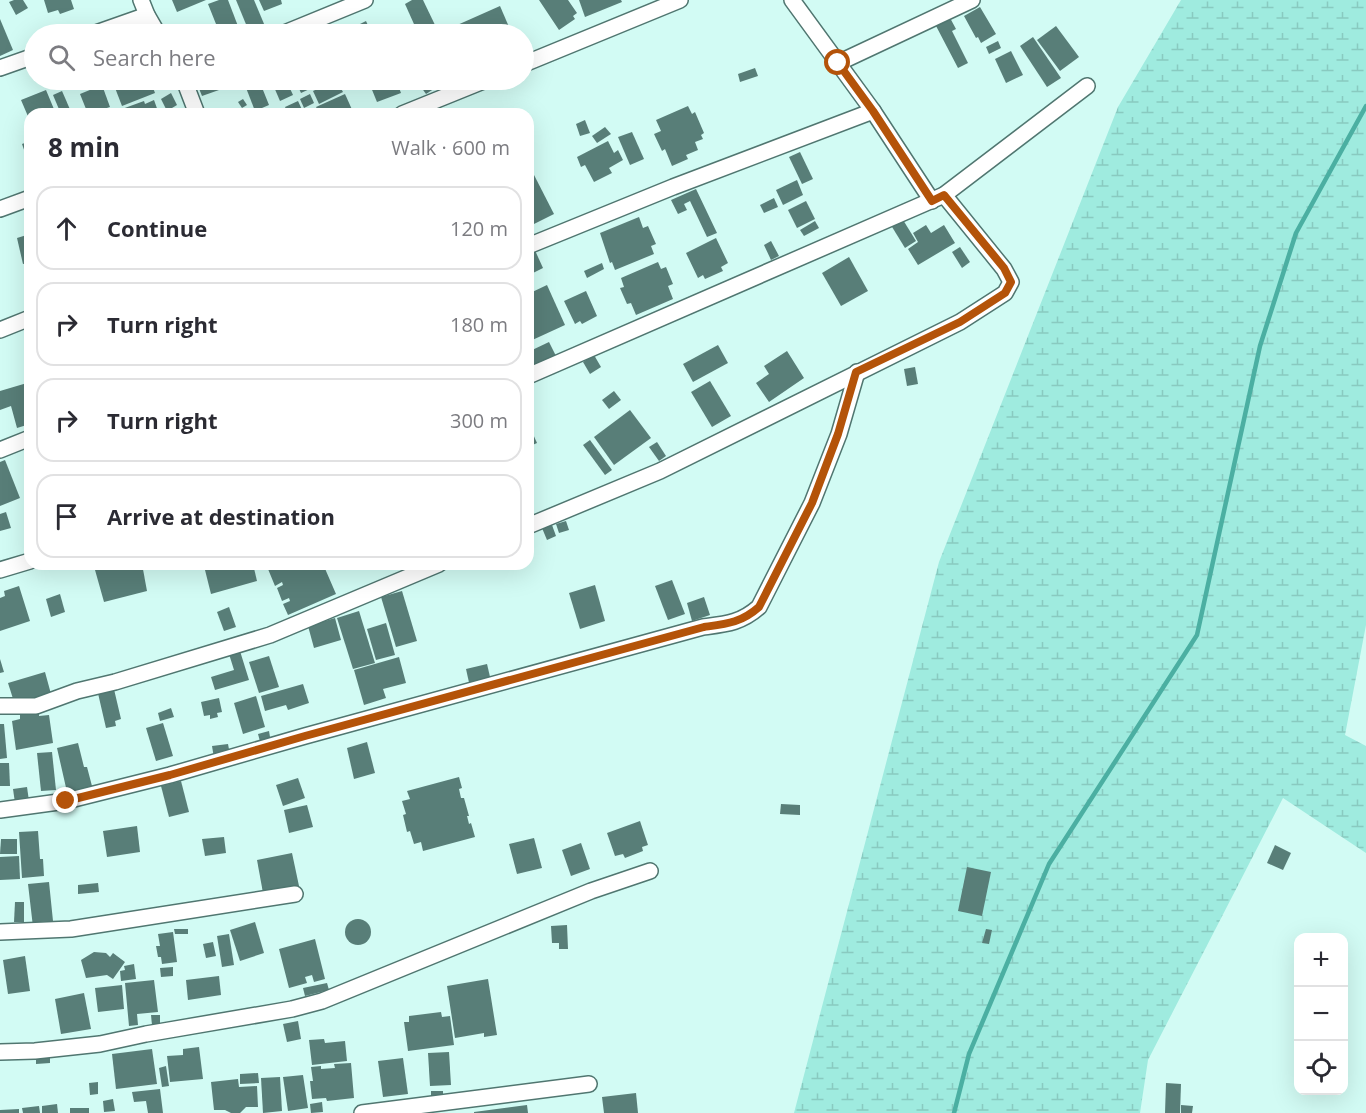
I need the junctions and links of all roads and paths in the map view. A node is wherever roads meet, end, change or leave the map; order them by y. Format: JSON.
{"nodes":[{"id":1,"x":141,"y":0,"type":"edge"},
{"id":2,"x":365,"y":0,"type":"edge"},
{"id":3,"x":680,"y":0,"type":"edge"},
{"id":4,"x":792,"y":0,"type":"edge"},
{"id":5,"x":972,"y":0,"type":"edge"},
{"id":6,"x":147,"y":15,"type":"junction"},
{"id":7,"x":121,"y":24,"type":"edge"},
{"id":8,"x":152,"y":24,"type":"edge"},
{"id":9,"x":306,"y":24,"type":"edge"},
{"id":10,"x":24,"y":60,"type":"edge"},
{"id":11,"x":534,"y":60,"type":"edge"},
{"id":12,"x":838,"y":63,"type":"junction"},
{"id":13,"x":0,"y":68,"type":"edge"},
{"id":14,"x":1087,"y":86,"type":"dead end"},
{"id":15,"x":188,"y":90,"type":"edge"},
{"id":16,"x":461,"y":90,"type":"edge"},
{"id":17,"x":195,"y":108,"type":"edge"},
{"id":18,"x":417,"y":108,"type":"edge"},
{"id":19,"x":873,"y":111,"type":"junction"},
{"id":20,"x":938,"y":198,"type":"junction"},
{"id":21,"x":24,"y":200,"type":"edge"},
{"id":22,"x":0,"y":209,"type":"edge"},
{"id":23,"x":534,"y":244,"type":"edge"},
{"id":24,"x":24,"y":320,"type":"edge"},
{"id":25,"x":0,"y":330,"type":"edge"},
{"id":26,"x":856,"y":372,"type":"junction"},
{"id":27,"x":534,"y":373,"type":"edge"},
{"id":28,"x":24,"y":440,"type":"edge"},
{"id":29,"x":0,"y":450,"type":"edge"},
{"id":30,"x":534,"y":524,"type":"edge"},
{"id":31,"x":24,"y":563,"type":"edge"},
{"id":32,"x":0,"y":570,"type":"edge"},
{"id":33,"x":425,"y":570,"type":"edge"},
{"id":34,"x":0,"y":706,"type":"edge"},
{"id":35,"x":0,"y":810,"type":"edge"},
{"id":36,"x":650,"y":871,"type":"dead end"},
{"id":37,"x":295,"y":894,"type":"dead end"},
{"id":38,"x":0,"y":932,"type":"edge"},
{"id":39,"x":0,"y":1052,"type":"edge"},
{"id":40,"x":589,"y":1084,"type":"dead end"},
{"id":41,"x":362,"y":1113,"type":"edge"}],
"edges":[{"from":1,"to":6,"type":"street"},
{"from":2,"to":9,"type":"street"},
{"from":3,"to":11,"type":"street"},
{"from":4,"to":12,"type":"street"},
{"from":5,"to":12,"type":"street"},
{"from":6,"to":7,"type":"street"},
{"from":6,"to":8,"type":"street"},
{"from":10,"to":13,"type":"street"},
{"from":12,"to":19,"type":"street"},
{"from":14,"to":20,"type":"street"},
{"from":15,"to":17,"type":"street"},
{"from":16,"to":18,"type":"street"},
{"from":19,"to":20,"type":"street"},
{"from":19,"to":23,"type":"street"},
{"from":20,"to":26,"type":"street"},
{"from":20,"to":27,"type":"street"},
{"from":21,"to":22,"type":"street"},
{"from":24,"to":25,"type":"street"},
{"from":26,"to":30,"type":"street"},
{"from":26,"to":35,"type":"street"},
{"from":28,"to":29,"type":"street"},
{"from":31,"to":32,"type":"street"},
{"from":33,"to":34,"type":"street"},
{"from":36,"to":39,"type":"street"},
{"from":37,"to":38,"type":"street"},
{"from":40,"to":41,"type":"street"}]}
